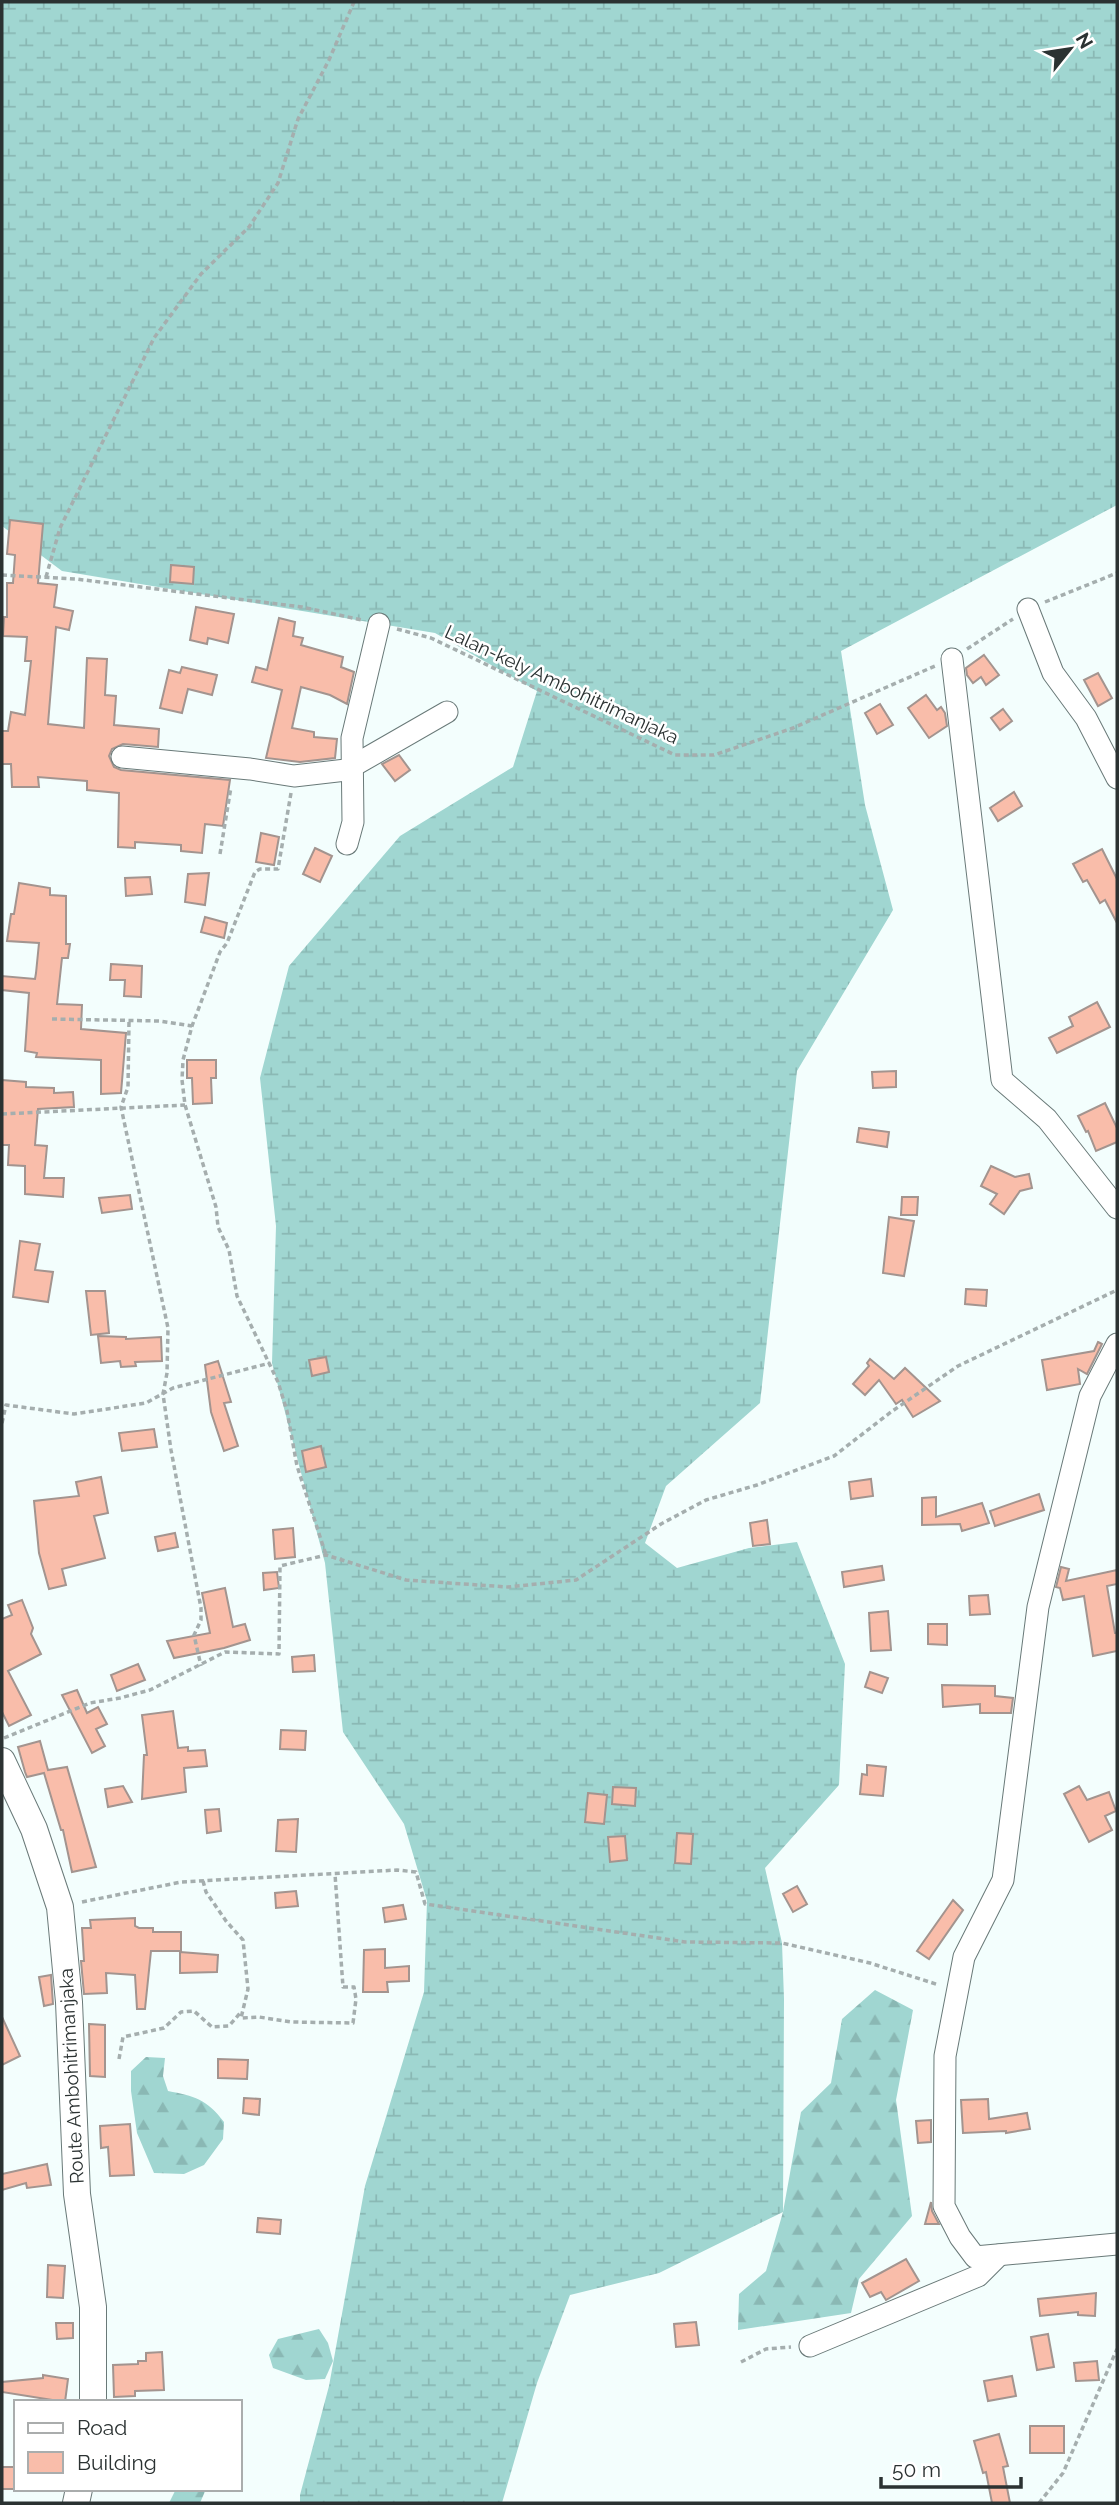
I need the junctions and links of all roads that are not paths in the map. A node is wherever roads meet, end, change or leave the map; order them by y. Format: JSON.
{"nodes":[{"id":1,"x":1028,"y":609,"type":"road end"},
{"id":2,"x":379,"y":624,"type":"road end"},
{"id":3,"x":952,"y":659,"type":"road end"},
{"id":4,"x":447,"y":712,"type":"dead end"},
{"id":5,"x":122,"y":757,"type":"dead end"},
{"id":6,"x":352,"y":767,"type":"junction"},
{"id":7,"x":1117,"y":778,"type":"edge"},
{"id":8,"x":346,"y":845,"type":"dead end"},
{"id":9,"x":1117,"y":1208,"type":"edge"},
{"id":10,"x":1117,"y":1344,"type":"edge"},
{"id":11,"x":2,"y":1761,"type":"edge"},
{"id":12,"x":1117,"y":2244,"type":"edge"},
{"id":13,"x":999,"y":2255,"type":"junction"},
{"id":14,"x":810,"y":2346,"type":"road end"},
{"id":15,"x":93,"y":2400,"type":"edge"}],
"edges":[{"from":1,"to":7,"type":"street"},
{"from":2,"to":6,"type":"street"},
{"from":3,"to":9,"type":"street"},
{"from":4,"to":6,"type":"street"},
{"from":5,"to":6,"type":"street"},
{"from":6,"to":8,"type":"street"},
{"from":10,"to":13,"type":"street"},
{"from":11,"to":15,"type":"street","name":"Route Ambohitrimanjaka"},
{"from":12,"to":13,"type":"street"},
{"from":13,"to":14,"type":"street"}]}
